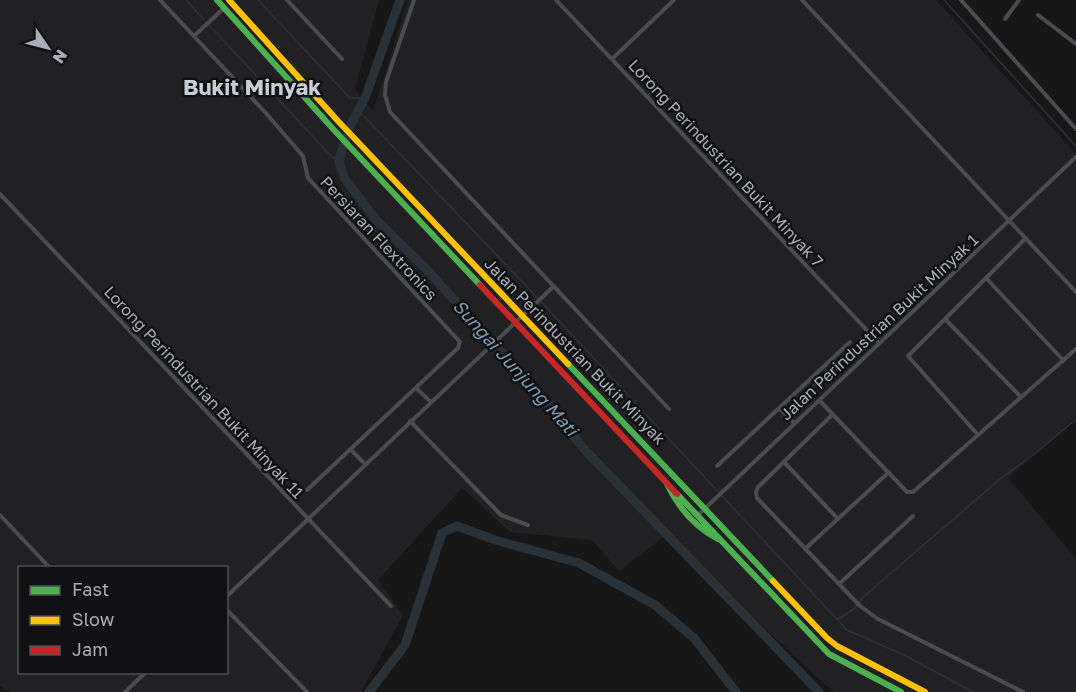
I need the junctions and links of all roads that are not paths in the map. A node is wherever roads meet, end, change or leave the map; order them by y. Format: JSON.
{"nodes":[{"id":1,"x":160,"y":0,"type":"edge"},
{"id":2,"x":216,"y":0,"type":"edge"},
{"id":3,"x":230,"y":0,"type":"edge"},
{"id":4,"x":287,"y":0,"type":"edge"},
{"id":5,"x":414,"y":0,"type":"edge"},
{"id":6,"x":556,"y":0,"type":"edge"},
{"id":7,"x":674,"y":0,"type":"edge"},
{"id":8,"x":802,"y":0,"type":"edge"},
{"id":9,"x":1019,"y":0,"type":"edge"},
{"id":10,"x":963,"y":1,"type":"edge"},
{"id":11,"x":224,"y":8,"type":"junction"},
{"id":12,"x":1038,"y":15,"type":"dead end"},
{"id":13,"x":1005,"y":19,"type":"dead end"},
{"id":14,"x":194,"y":36,"type":"junction"},
{"id":15,"x":1076,"y":44,"type":"edge"},
{"id":16,"x":342,"y":59,"type":"dead end"},
{"id":17,"x":612,"y":59,"type":"junction"},
{"id":18,"x":1076,"y":129,"type":"edge"},
{"id":19,"x":1076,"y":157,"type":"edge"},
{"id":20,"x":0,"y":194,"type":"edge"},
{"id":21,"x":1009,"y":221,"type":"junction"},
{"id":22,"x":1026,"y":238,"type":"junction"},
{"id":23,"x":986,"y":278,"type":"junction"},
{"id":24,"x":554,"y":286,"type":"junction"},
{"id":25,"x":1076,"y":292,"type":"edge"},
{"id":26,"x":523,"y":315,"type":"junction"},
{"id":27,"x":945,"y":319,"type":"junction"},
{"id":28,"x":515,"y":322,"type":"junction"},
{"id":29,"x":850,"y":342,"type":"dead end"},
{"id":30,"x":879,"y":343,"type":"junction"},
{"id":31,"x":1076,"y":349,"type":"edge"},
{"id":32,"x":1063,"y":360,"type":"junction"},
{"id":33,"x":416,"y":387,"type":"junction"},
{"id":34,"x":1021,"y":397,"type":"junction"},
{"id":35,"x":819,"y":400,"type":"junction"},
{"id":36,"x":431,"y":402,"type":"junction"},
{"id":37,"x":669,"y":409,"type":"dead end"},
{"id":38,"x":780,"y":409,"type":"junction"},
{"id":39,"x":833,"y":414,"type":"junction"},
{"id":40,"x":410,"y":421,"type":"junction"},
{"id":41,"x":794,"y":423,"type":"junction"},
{"id":42,"x":978,"y":435,"type":"junction"},
{"id":43,"x":350,"y":449,"type":"junction"},
{"id":44,"x":784,"y":462,"type":"junction"},
{"id":45,"x":365,"y":464,"type":"junction"},
{"id":46,"x":717,"y":466,"type":"dead end"},
{"id":47,"x":889,"y":472,"type":"junction"},
{"id":48,"x":665,"y":480,"type":"junction"},
{"id":49,"x":307,"y":490,"type":"dead end"},
{"id":50,"x":706,"y":508,"type":"junction"},
{"id":51,"x":0,"y":514,"type":"edge"},
{"id":52,"x":698,"y":515,"type":"junction"},
{"id":53,"x":913,"y":516,"type":"dead end"},
{"id":54,"x":308,"y":519,"type":"junction"},
{"id":55,"x":838,"y":519,"type":"junction"},
{"id":56,"x":528,"y":525,"type":"dead end"},
{"id":57,"x":722,"y":540,"type":"junction"},
{"id":58,"x":805,"y":549,"type":"junction"},
{"id":59,"x":49,"y":566,"type":"edge"},
{"id":60,"x":839,"y":584,"type":"junction"},
{"id":61,"x":228,"y":595,"type":"edge"},
{"id":62,"x":391,"y":606,"type":"dead end"},
{"id":63,"x":228,"y":611,"type":"edge"},
{"id":64,"x":144,"y":674,"type":"edge"},
{"id":65,"x":125,"y":692,"type":"edge"},
{"id":66,"x":307,"y":692,"type":"edge"},
{"id":67,"x":901,"y":692,"type":"edge"},
{"id":68,"x":925,"y":692,"type":"edge"},
{"id":69,"x":1023,"y":692,"type":"edge"}],
"edges":[{"from":1,"to":14,"type":"street"},
{"from":2,"to":11,"type":"main road","name":"Jalan Perindustrian Bukit Minyak"},
{"from":3,"to":26,"type":"main road","name":"Jalan Perindustrian Bukit Minyak"},
{"from":4,"to":16,"type":"street"},
{"from":5,"to":24,"type":"street","name":"Jalan Perindustrian Bukit Minyak"},
{"from":6,"to":17,"type":"street","name":"Lorong Perindustrian Bukit Minyak 7"},
{"from":7,"to":17,"type":"street"},
{"from":8,"to":21,"type":"street"},
{"from":9,"to":13,"type":"street"},
{"from":10,"to":18,"type":"street"},
{"from":11,"to":14,"type":"street"},
{"from":11,"to":28,"type":"main road","name":"Jalan Perindustrian Bukit Minyak"},
{"from":12,"to":15,"type":"street"},
{"from":14,"to":33,"type":"street","name":"Persiaran Flextronics"},
{"from":17,"to":30,"type":"street","name":"Lorong Perindustrian Bukit Minyak 7"},
{"from":19,"to":21,"type":"street","name":"Jalan Perindustrian Bukit Minyak 1"},
{"from":20,"to":54,"type":"street","name":"Lorong Perindustrian Bukit Minyak 11"},
{"from":21,"to":22,"type":"street"},
{"from":21,"to":30,"type":"street","name":"Jalan Perindustrian Bukit Minyak 1"},
{"from":22,"to":23,"type":"street"},
{"from":22,"to":25,"type":"street"},
{"from":23,"to":27,"type":"street"},
{"from":23,"to":32,"type":"street"},
{"from":24,"to":26,"type":"street"},
{"from":24,"to":37,"type":"street","name":"Jalan Perindustrian Bukit Minyak"},
{"from":26,"to":28,"type":"street"},
{"from":26,"to":50,"type":"main road","name":"Jalan Perindustrian Bukit Minyak"},
{"from":27,"to":34,"type":"street"},
{"from":27,"to":42,"type":"street"},
{"from":28,"to":36,"type":"street"},
{"from":28,"to":48,"type":"main road","name":"Jalan Perindustrian Bukit Minyak"},
{"from":29,"to":38,"type":"street","name":"Jalan Perindustrian Bukit Minyak 1"},
{"from":30,"to":35,"type":"street","name":"Jalan Perindustrian Bukit Minyak 1"},
{"from":31,"to":32,"type":"street"},
{"from":32,"to":34,"type":"street"},
{"from":33,"to":36,"type":"street"},
{"from":33,"to":43,"type":"street"},
{"from":34,"to":42,"type":"street"},
{"from":35,"to":39,"type":"street"},
{"from":35,"to":41,"type":"street","name":"Jalan Perindustrian Bukit Minyak 1"},
{"from":36,"to":40,"type":"street"},
{"from":38,"to":41,"type":"street"},
{"from":38,"to":46,"type":"street","name":"Jalan Perindustrian Bukit Minyak 1"},
{"from":39,"to":44,"type":"street"},
{"from":39,"to":47,"type":"street"},
{"from":40,"to":45,"type":"street"},
{"from":40,"to":56,"type":"street"},
{"from":41,"to":50,"type":"street","name":"Jalan Perindustrian Bukit Minyak 1"},
{"from":42,"to":47,"type":"street"},
{"from":43,"to":45,"type":"street"},
{"from":43,"to":49,"type":"street"},
{"from":44,"to":55,"type":"street"},
{"from":44,"to":58,"type":"street"},
{"from":45,"to":54,"type":"street"},
{"from":47,"to":55,"type":"street"},
{"from":48,"to":52,"type":"main road","name":"Jalan Perindustrian Bukit Minyak"},
{"from":48,"to":57,"type":"main road"},
{"from":50,"to":52,"type":"street","name":"Jalan Perindustrian Bukit Minyak 1"},
{"from":50,"to":68,"type":"main road","name":"Jalan Perindustrian Bukit Minyak"},
{"from":51,"to":59,"type":"street"},
{"from":52,"to":57,"type":"main road","name":"Jalan Perindustrian Bukit Minyak"},
{"from":53,"to":60,"type":"street"},
{"from":54,"to":61,"type":"street"},
{"from":54,"to":62,"type":"street","name":"Lorong Perindustrian Bukit Minyak 11"},
{"from":55,"to":58,"type":"street"},
{"from":57,"to":67,"type":"main road","name":"Jalan Perindustrian Bukit Minyak"},
{"from":58,"to":60,"type":"street"},
{"from":60,"to":69,"type":"street"},
{"from":63,"to":66,"type":"street"},
{"from":64,"to":65,"type":"street"}]}
